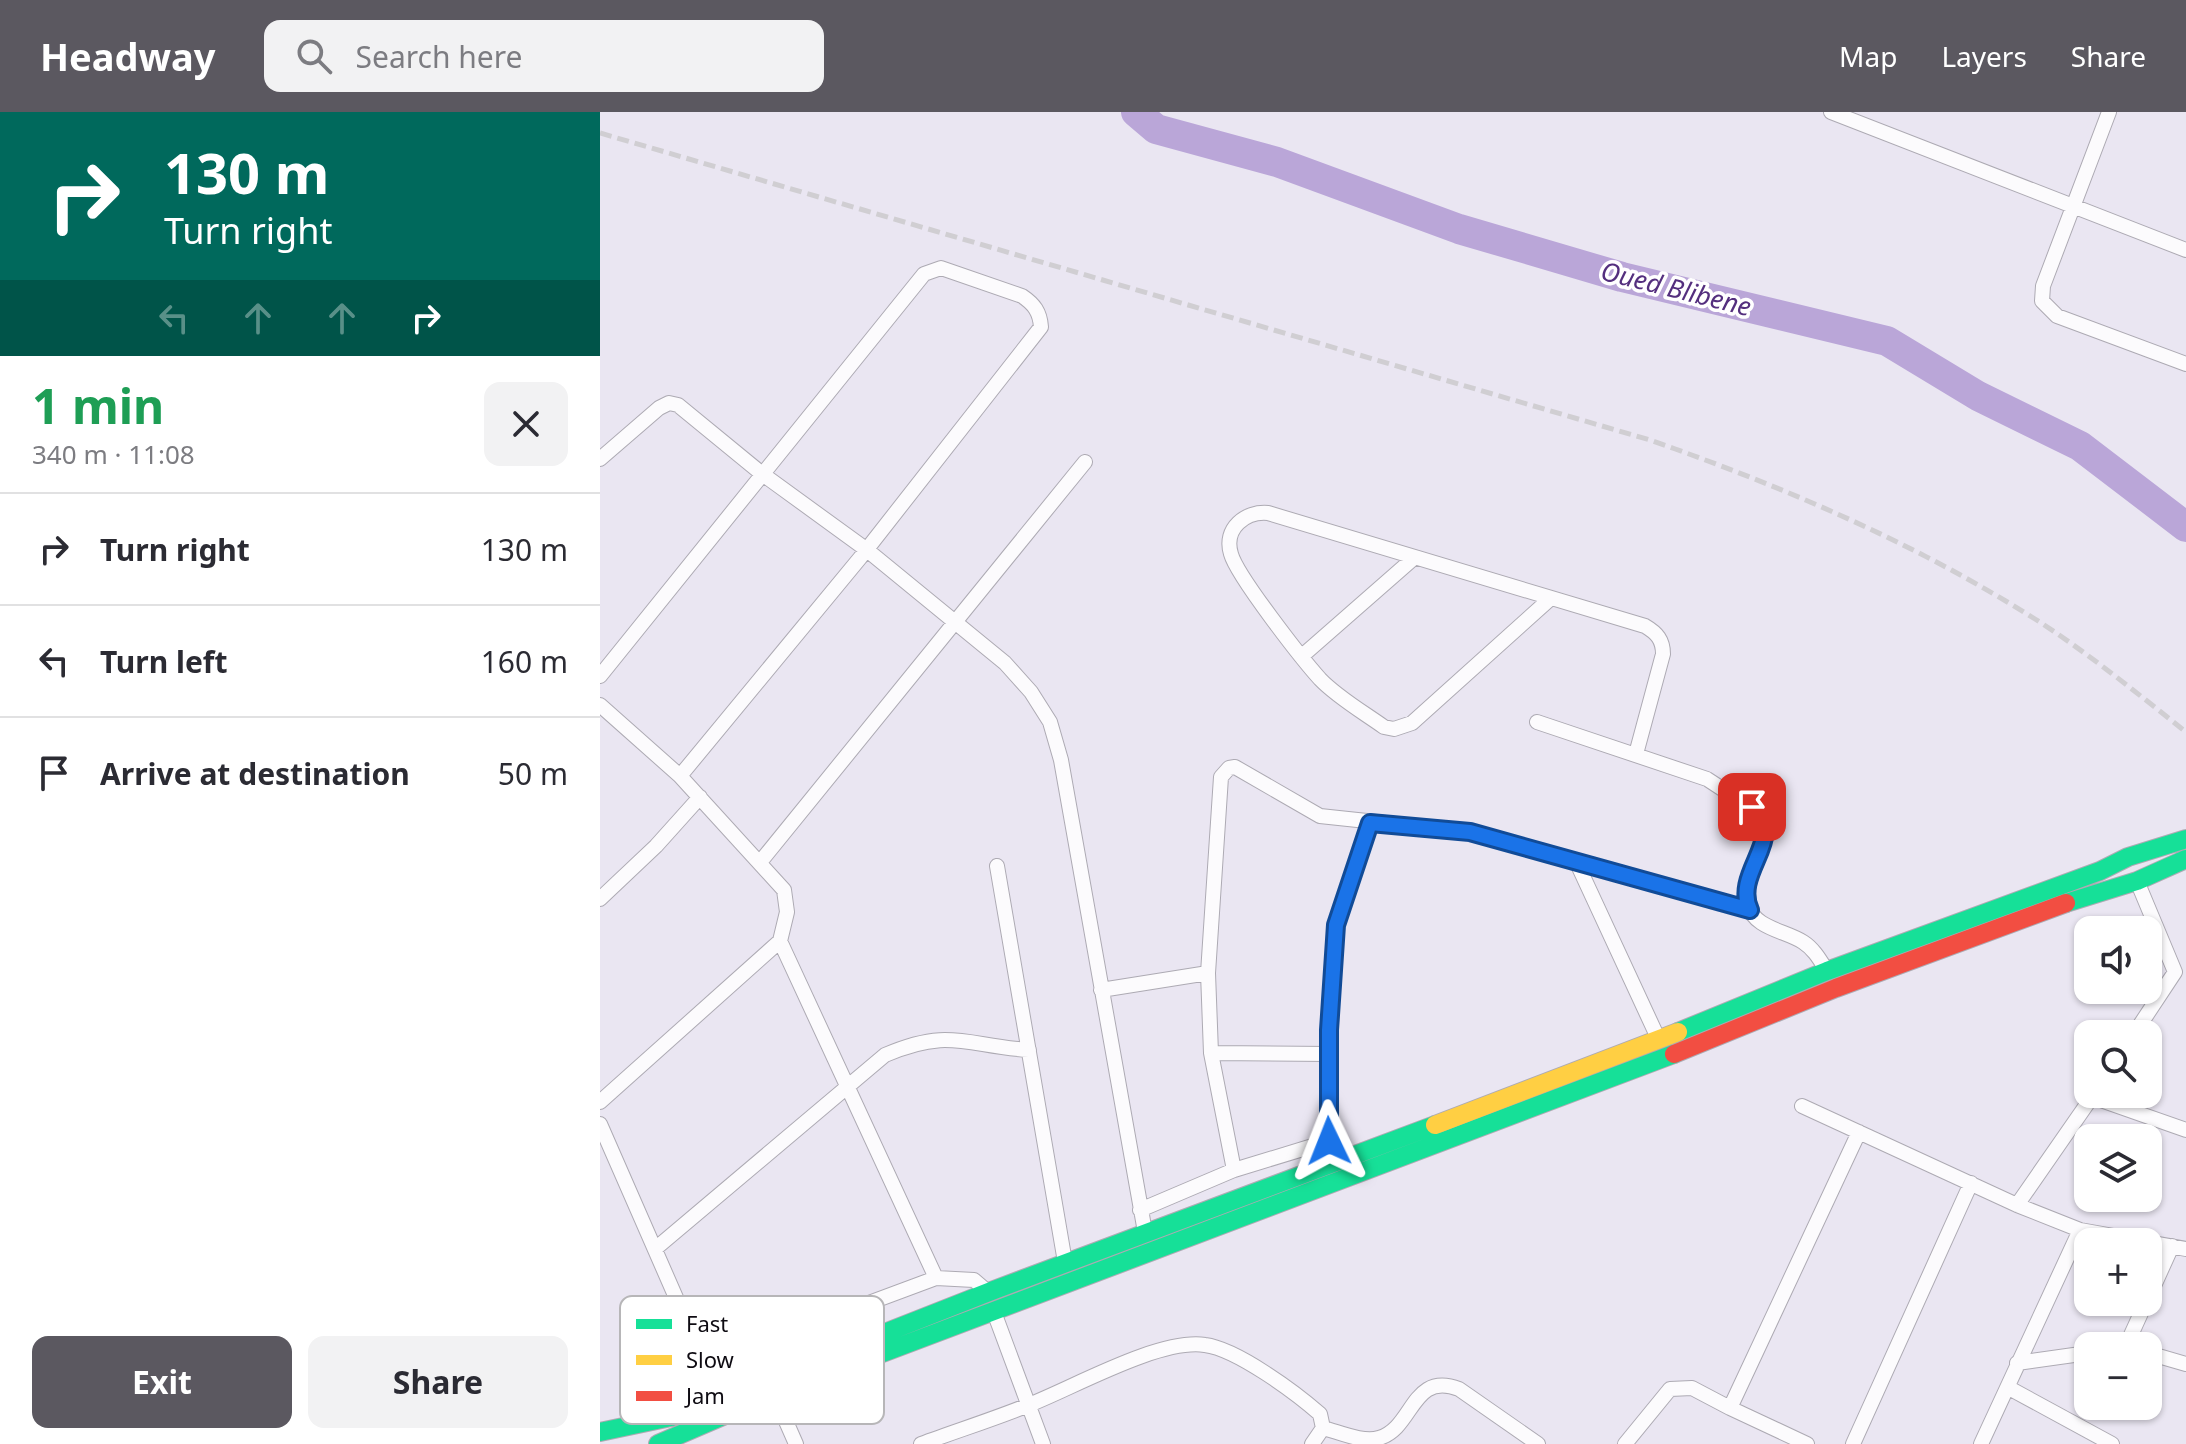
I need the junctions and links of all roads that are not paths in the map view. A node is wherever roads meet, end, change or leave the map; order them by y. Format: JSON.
{"nodes":[{"id":1,"x":1831,"y":112,"type":"edge"},
{"id":2,"x":2109,"y":112,"type":"edge"},
{"id":3,"x":2073,"y":206,"type":"junction"},
{"id":4,"x":2186,"y":250,"type":"edge"},
{"id":5,"x":2186,"y":364,"type":"edge"},
{"id":6,"x":600,"y":459,"type":"edge"},
{"id":7,"x":1085,"y":462,"type":"dead end"},
{"id":8,"x":761,"y":473,"type":"junction"},
{"id":9,"x":867,"y":550,"type":"junction"},
{"id":10,"x":1415,"y":557,"type":"junction"},
{"id":11,"x":1551,"y":598,"type":"junction"},
{"id":12,"x":957,"y":622,"type":"junction"},
{"id":13,"x":1302,"y":656,"type":"junction"},
{"id":14,"x":600,"y":676,"type":"edge"},
{"id":15,"x":600,"y":705,"type":"edge"},
{"id":16,"x":1537,"y":722,"type":"dead end"},
{"id":17,"x":1636,"y":754,"type":"junction"},
{"id":18,"x":680,"y":776,"type":"junction"},
{"id":19,"x":700,"y":797,"type":"junction"},
{"id":20,"x":1370,"y":823,"type":"junction"},
{"id":21,"x":2186,"y":839,"type":"edge"},
{"id":22,"x":2128,"y":857,"type":"junction"},
{"id":23,"x":2186,"y":859,"type":"edge"},
{"id":24,"x":761,"y":861,"type":"junction"},
{"id":25,"x":1576,"y":861,"type":"junction"},
{"id":26,"x":997,"y":866,"type":"dead end"},
{"id":27,"x":2136,"y":880,"type":"junction"},
{"id":28,"x":600,"y":899,"type":"edge"},
{"id":29,"x":1750,"y":910,"type":"junction"},
{"id":30,"x":780,"y":941,"type":"junction"},
{"id":31,"x":1827,"y":971,"type":"junction"},
{"id":32,"x":1208,"y":973,"type":"junction"},
{"id":33,"x":2180,"y":975,"type":"edge"},
{"id":34,"x":1101,"y":990,"type":"junction"},
{"id":35,"x":2145,"y":1020,"type":"edge"},
{"id":36,"x":1660,"y":1038,"type":"junction"},
{"id":37,"x":1029,"y":1050,"type":"junction"},
{"id":38,"x":1211,"y":1053,"type":"junction"},
{"id":39,"x":1329,"y":1054,"type":"junction"},
{"id":40,"x":1668,"y":1056,"type":"junction"},
{"id":41,"x":847,"y":1086,"type":"junction"},
{"id":42,"x":600,"y":1102,"type":"edge"},
{"id":43,"x":1802,"y":1106,"type":"dead end"},
{"id":44,"x":2085,"y":1108,"type":"edge"},
{"id":45,"x":2126,"y":1108,"type":"edge"},
{"id":46,"x":600,"y":1124,"type":"edge"},
{"id":47,"x":2186,"y":1130,"type":"edge"},
{"id":48,"x":1859,"y":1132,"type":"junction"},
{"id":49,"x":1329,"y":1141,"type":"junction"},
{"id":50,"x":1337,"y":1163,"type":"junction"},
{"id":51,"x":1234,"y":1170,"type":"junction"},
{"id":52,"x":1971,"y":1183,"type":"junction"},
{"id":53,"x":2017,"y":1205,"type":"junction"},
{"id":54,"x":1140,"y":1210,"type":"junction"},
{"id":55,"x":2075,"y":1228,"type":"edge"},
{"id":56,"x":1145,"y":1232,"type":"junction"},
{"id":57,"x":2074,"y":1243,"type":"edge"},
{"id":58,"x":2179,"y":1248,"type":"edge"},
{"id":59,"x":655,"y":1249,"type":"junction"},
{"id":60,"x":1065,"y":1262,"type":"junction"},
{"id":61,"x":2162,"y":1276,"type":"edge"},
{"id":62,"x":936,"y":1278,"type":"junction"},
{"id":63,"x":986,"y":1293,"type":"junction"},
{"id":64,"x":675,"y":1296,"type":"edge"},
{"id":65,"x":884,"y":1297,"type":"edge"},
{"id":66,"x":993,"y":1312,"type":"junction"},
{"id":67,"x":884,"y":1333,"type":"edge"},
{"id":68,"x":884,"y":1353,"type":"edge"},
{"id":69,"x":2074,"y":1355,"type":"edge"},
{"id":70,"x":2162,"y":1357,"type":"edge"},
{"id":71,"x":2017,"y":1363,"type":"junction"},
{"id":72,"x":2186,"y":1364,"type":"edge"},
{"id":73,"x":2009,"y":1388,"type":"junction"},
{"id":74,"x":1026,"y":1406,"type":"junction"},
{"id":75,"x":1730,"y":1408,"type":"junction"},
{"id":76,"x":648,"y":1424,"type":"edge"},
{"id":77,"x":704,"y":1424,"type":"edge"},
{"id":78,"x":787,"y":1424,"type":"edge"},
{"id":79,"x":1323,"y":1428,"type":"junction"},
{"id":80,"x":600,"y":1432,"type":"edge"},
{"id":81,"x":611,"y":1444,"type":"edge"},
{"id":82,"x":658,"y":1444,"type":"edge"},
{"id":83,"x":796,"y":1444,"type":"edge"},
{"id":84,"x":921,"y":1444,"type":"edge"},
{"id":85,"x":1043,"y":1444,"type":"edge"},
{"id":86,"x":1312,"y":1444,"type":"edge"},
{"id":87,"x":1538,"y":1444,"type":"edge"},
{"id":88,"x":1625,"y":1444,"type":"edge"},
{"id":89,"x":1807,"y":1444,"type":"edge"},
{"id":90,"x":1853,"y":1444,"type":"edge"},
{"id":91,"x":1981,"y":1444,"type":"edge"},
{"id":92,"x":2112,"y":1444,"type":"edge"}],
"edges":[{"from":1,"to":3,"type":"street"},
{"from":2,"to":3,"type":"street"},
{"from":3,"to":4,"type":"street"},
{"from":3,"to":5,"type":"street"},
{"from":6,"to":8,"type":"street"},
{"from":7,"to":12,"type":"street"},
{"from":8,"to":9,"type":"street"},
{"from":8,"to":9,"type":"street"},
{"from":8,"to":14,"type":"street"},
{"from":9,"to":12,"type":"street"},
{"from":9,"to":18,"type":"street"},
{"from":10,"to":11,"type":"street"},
{"from":10,"to":13,"type":"street"},
{"from":10,"to":13,"type":"street"},
{"from":11,"to":13,"type":"street"},
{"from":11,"to":17,"type":"street"},
{"from":12,"to":24,"type":"street"},
{"from":12,"to":34,"type":"street"},
{"from":15,"to":18,"type":"street"},
{"from":16,"to":17,"type":"street"},
{"from":17,"to":29,"type":"street"},
{"from":18,"to":19,"type":"street"},
{"from":19,"to":24,"type":"street"},
{"from":19,"to":28,"type":"street"},
{"from":20,"to":25,"type":"street"},
{"from":20,"to":32,"type":"street"},
{"from":20,"to":39,"type":"street"},
{"from":21,"to":22,"type":"main road"},
{"from":22,"to":27,"type":"main road"},
{"from":22,"to":31,"type":"main road"},
{"from":23,"to":27,"type":"main road"},
{"from":24,"to":30,"type":"street"},
{"from":25,"to":29,"type":"street"},
{"from":25,"to":36,"type":"street"},
{"from":26,"to":37,"type":"street"},
{"from":27,"to":33,"type":"street"},
{"from":27,"to":40,"type":"main road"},
{"from":29,"to":31,"type":"street"},
{"from":30,"to":41,"type":"street"},
{"from":30,"to":42,"type":"street"},
{"from":31,"to":36,"type":"main road"},
{"from":32,"to":34,"type":"street"},
{"from":32,"to":38,"type":"street"},
{"from":33,"to":35,"type":"street"},
{"from":34,"to":54,"type":"street"},
{"from":36,"to":40,"type":"main road"},
{"from":36,"to":40,"type":"main road"},
{"from":36,"to":50,"type":"main road"},
{"from":37,"to":41,"type":"street"},
{"from":37,"to":60,"type":"street"},
{"from":38,"to":39,"type":"street"},
{"from":38,"to":51,"type":"street"},
{"from":39,"to":49,"type":"street"},
{"from":40,"to":66,"type":"main road"},
{"from":41,"to":59,"type":"street"},
{"from":41,"to":62,"type":"street"},
{"from":43,"to":48,"type":"street"},
{"from":44,"to":53,"type":"street"},
{"from":45,"to":47,"type":"street"},
{"from":46,"to":59,"type":"street"},
{"from":48,"to":52,"type":"street"},
{"from":48,"to":75,"type":"street"},
{"from":49,"to":50,"type":"street"},
{"from":49,"to":51,"type":"street"},
{"from":50,"to":56,"type":"main road"},
{"from":51,"to":54,"type":"street"},
{"from":52,"to":53,"type":"street"},
{"from":52,"to":90,"type":"street"},
{"from":53,"to":55,"type":"street"},
{"from":54,"to":56,"type":"street"},
{"from":56,"to":60,"type":"main road"},
{"from":57,"to":71,"type":"street"},
{"from":58,"to":61,"type":"street"},
{"from":59,"to":64,"type":"street"},
{"from":60,"to":63,"type":"main road"},
{"from":62,"to":63,"type":"street"},
{"from":62,"to":65,"type":"street"},
{"from":63,"to":66,"type":"main road"},
{"from":63,"to":66,"type":"main road"},
{"from":63,"to":67,"type":"main road"},
{"from":66,"to":68,"type":"main road"},
{"from":66,"to":74,"type":"street"},
{"from":69,"to":71,"type":"street"},
{"from":70,"to":72,"type":"street"},
{"from":71,"to":73,"type":"street"},
{"from":73,"to":91,"type":"street"},
{"from":73,"to":92,"type":"street"},
{"from":74,"to":79,"type":"street"},
{"from":74,"to":84,"type":"street"},
{"from":74,"to":85,"type":"street"},
{"from":75,"to":88,"type":"street"},
{"from":75,"to":89,"type":"street"},
{"from":76,"to":80,"type":"main road"},
{"from":77,"to":82,"type":"main road"},
{"from":78,"to":83,"type":"street"},
{"from":79,"to":86,"type":"street"},
{"from":79,"to":87,"type":"street"},
{"from":80,"to":81,"type":"main road"}]}
